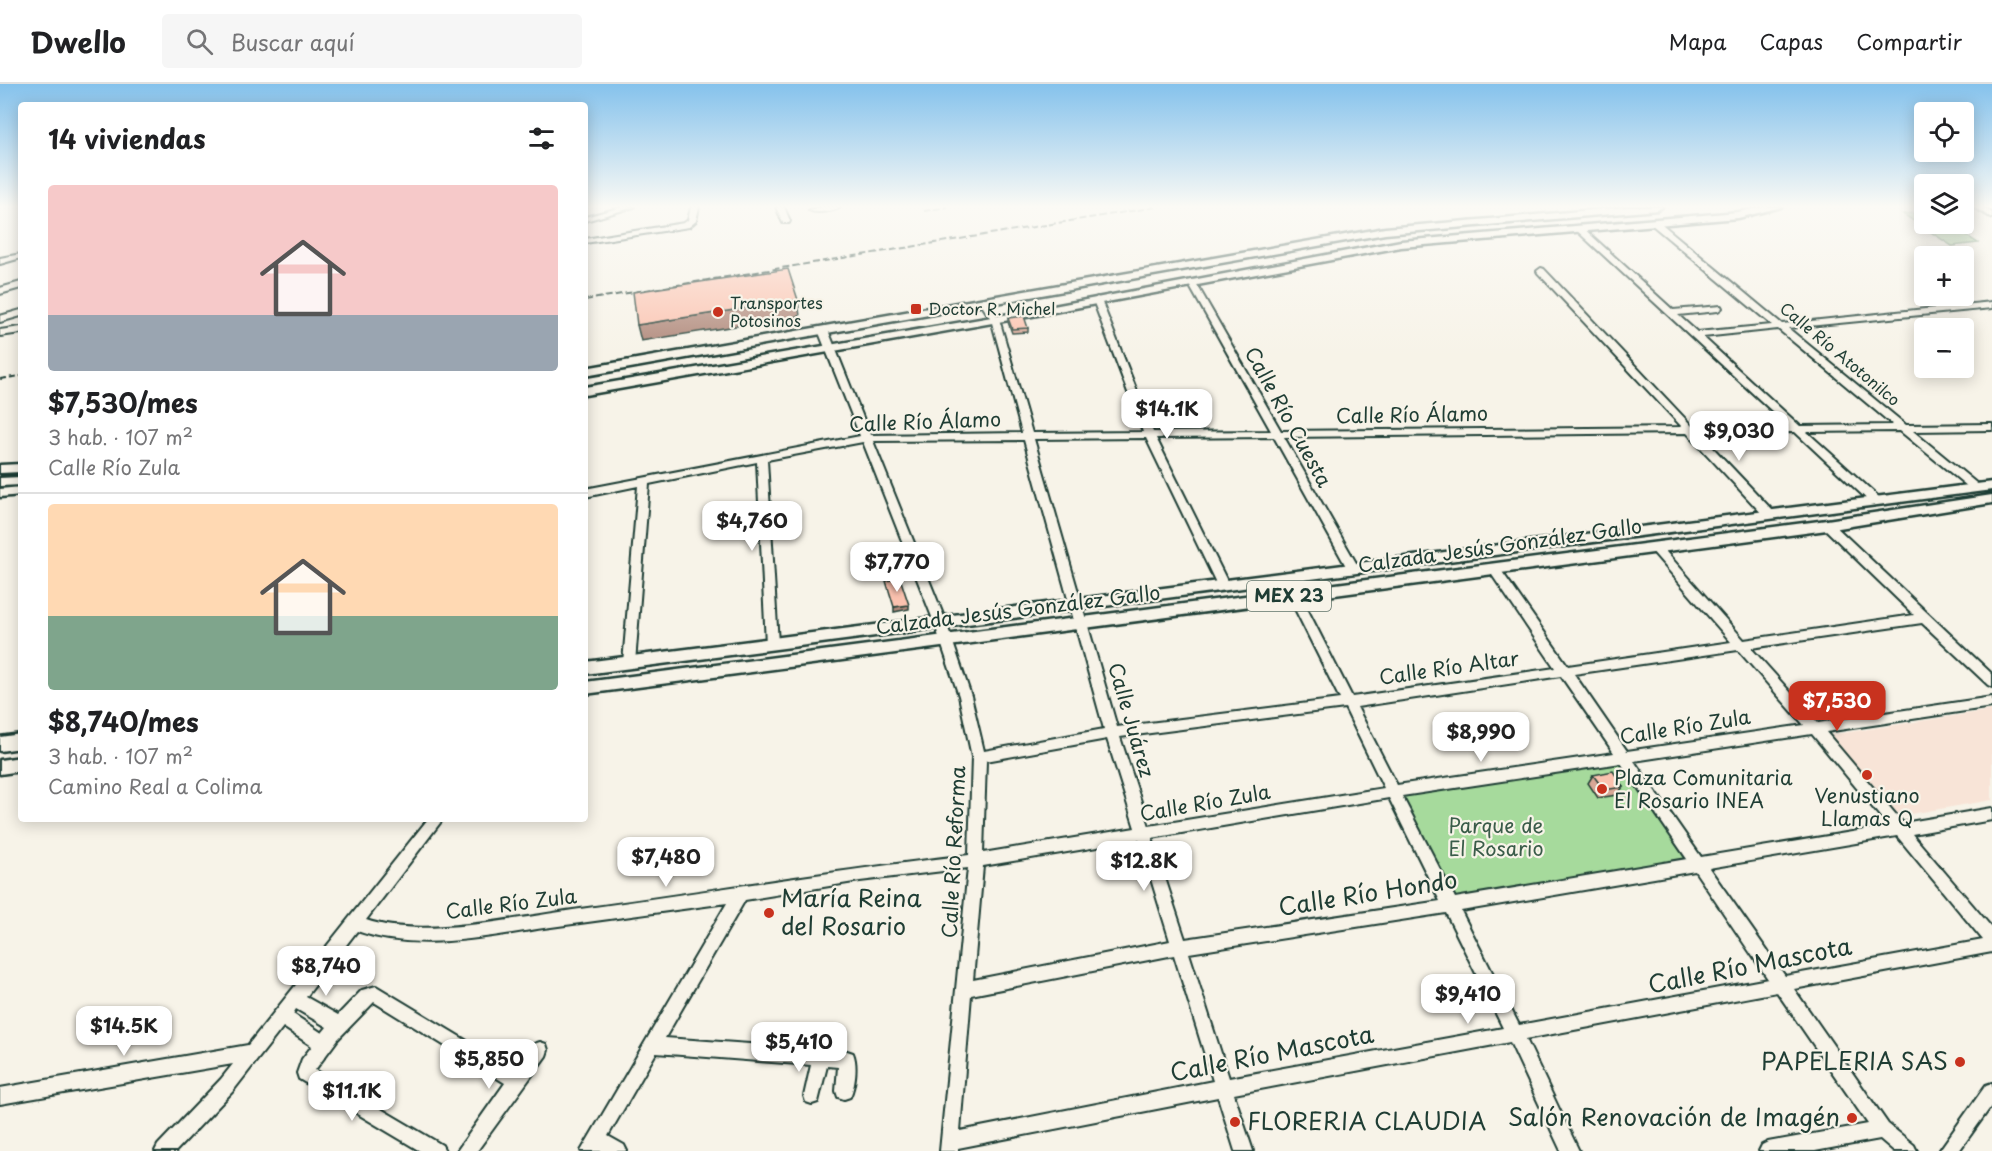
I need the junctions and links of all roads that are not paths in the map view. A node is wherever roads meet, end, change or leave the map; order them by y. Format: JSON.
{"nodes":[{"id":1,"x":18,"y":257,"type":"edge"},
{"id":2,"x":1268,"y":257,"type":"edge"},
{"id":3,"x":1312,"y":257,"type":"edge"},
{"id":4,"x":1610,"y":257,"type":"edge"},
{"id":5,"x":1696,"y":257,"type":"edge"},
{"id":6,"x":0,"y":261,"type":"edge"},
{"id":7,"x":1541,"y":271,"type":"dead end"},
{"id":8,"x":1185,"y":275,"type":"junction"},
{"id":9,"x":18,"y":286,"type":"edge"},
{"id":10,"x":0,"y":291,"type":"edge"},
{"id":11,"x":1088,"y":292,"type":"junction"},
{"id":12,"x":1097,"y":300,"type":"junction"},
{"id":13,"x":1077,"y":304,"type":"junction"},
{"id":14,"x":1992,"y":305,"type":"edge"},
{"id":15,"x":1718,"y":308,"type":"dead end"},
{"id":16,"x":989,"y":310,"type":"junction"},
{"id":17,"x":1672,"y":313,"type":"junction"},
{"id":18,"x":18,"y":315,"type":"edge"},
{"id":19,"x":0,"y":319,"type":"edge"},
{"id":20,"x":1783,"y":328,"type":"junction"},
{"id":21,"x":18,"y":330,"type":"edge"},
{"id":22,"x":0,"y":333,"type":"edge"},
{"id":23,"x":1696,"y":335,"type":"junction"},
{"id":24,"x":826,"y":339,"type":"junction"},
{"id":25,"x":588,"y":372,"type":"edge"},
{"id":26,"x":588,"y":381,"type":"edge"},
{"id":27,"x":588,"y":390,"type":"edge"},
{"id":28,"x":1905,"y":428,"type":"junction"},
{"id":29,"x":1992,"y":428,"type":"edge"},
{"id":30,"x":1796,"y":429,"type":"junction"},
{"id":31,"x":1688,"y":430,"type":"junction"},
{"id":32,"x":1277,"y":434,"type":"junction"},
{"id":33,"x":1149,"y":435,"type":"junction"},
{"id":34,"x":1028,"y":436,"type":"junction"},
{"id":35,"x":865,"y":438,"type":"junction"},
{"id":36,"x":762,"y":458,"type":"junction"},
{"id":37,"x":18,"y":468,"type":"edge"},
{"id":38,"x":0,"y":469,"type":"edge"},
{"id":39,"x":18,"y":481,"type":"edge"},
{"id":40,"x":644,"y":481,"type":"junction"},
{"id":41,"x":0,"y":482,"type":"edge"},
{"id":42,"x":1977,"y":489,"type":"junction"},
{"id":43,"x":18,"y":491,"type":"edge"},
{"id":44,"x":588,"y":492,"type":"edge"},
{"id":45,"x":0,"y":493,"type":"edge"},
{"id":46,"x":1991,"y":497,"type":"edge"},
{"id":47,"x":1876,"y":501,"type":"junction"},
{"id":48,"x":1813,"y":510,"type":"junction"},
{"id":49,"x":1769,"y":514,"type":"junction"},
{"id":50,"x":1827,"y":525,"type":"junction"},
{"id":51,"x":1774,"y":531,"type":"junction"},
{"id":52,"x":1655,"y":547,"type":"junction"},
{"id":53,"x":1353,"y":568,"type":"junction"},
{"id":54,"x":1494,"y":569,"type":"junction"},
{"id":55,"x":1285,"y":577,"type":"junction"},
{"id":56,"x":1223,"y":585,"type":"junction"},
{"id":57,"x":1293,"y":595,"type":"junction"},
{"id":58,"x":1075,"y":605,"type":"junction"},
{"id":59,"x":1925,"y":618,"type":"junction"},
{"id":60,"x":940,"y":622,"type":"junction"},
{"id":61,"x":1082,"y":623,"type":"junction"},
{"id":62,"x":945,"y":640,"type":"junction"},
{"id":63,"x":772,"y":644,"type":"junction"},
{"id":64,"x":1741,"y":645,"type":"junction"},
{"id":65,"x":630,"y":663,"type":"junction"},
{"id":66,"x":588,"y":668,"type":"edge"},
{"id":67,"x":1564,"y":671,"type":"junction"},
{"id":68,"x":1992,"y":682,"type":"edge"},
{"id":69,"x":588,"y":688,"type":"edge"},
{"id":70,"x":1992,"y":702,"type":"edge"},
{"id":71,"x":1347,"y":703,"type":"junction"},
{"id":72,"x":1815,"y":729,"type":"junction"},
{"id":73,"x":1112,"y":733,"type":"junction"},
{"id":74,"x":18,"y":741,"type":"edge"},
{"id":75,"x":0,"y":744,"type":"edge"},
{"id":76,"x":979,"y":757,"type":"junction"},
{"id":77,"x":1624,"y":757,"type":"junction"},
{"id":78,"x":18,"y":764,"type":"edge"},
{"id":79,"x":0,"y":767,"type":"edge"},
{"id":80,"x":1392,"y":792,"type":"junction"},
{"id":81,"x":1992,"y":814,"type":"edge"},
{"id":82,"x":434,"y":822,"type":"edge"},
{"id":83,"x":1900,"y":830,"type":"junction"},
{"id":84,"x":1143,"y":834,"type":"junction"},
{"id":85,"x":976,"y":861,"type":"junction"},
{"id":86,"x":1698,"y":864,"type":"junction"},
{"id":87,"x":740,"y":894,"type":"junction"},
{"id":88,"x":1450,"y":906,"type":"junction"},
{"id":89,"x":353,"y":923,"type":"junction"},
{"id":90,"x":1992,"y":939,"type":"edge"},
{"id":91,"x":1992,"y":945,"type":"edge"},
{"id":92,"x":1178,"y":947,"type":"junction"},
{"id":93,"x":1781,"y":984,"type":"junction"},
{"id":94,"x":964,"y":988,"type":"junction"},
{"id":95,"x":294,"y":999,"type":"junction"},
{"id":96,"x":280,"y":1016,"type":"junction"},
{"id":97,"x":341,"y":1026,"type":"junction"},
{"id":98,"x":1515,"y":1034,"type":"junction"},
{"id":99,"x":325,"y":1045,"type":"junction"},
{"id":100,"x":652,"y":1045,"type":"junction"},
{"id":101,"x":540,"y":1050,"type":"dead end"},
{"id":102,"x":253,"y":1052,"type":"junction"},
{"id":103,"x":821,"y":1058,"type":"junction"},
{"id":104,"x":517,"y":1081,"type":"junction"},
{"id":105,"x":1225,"y":1087,"type":"junction"},
{"id":106,"x":844,"y":1091,"type":"dead end"},
{"id":107,"x":1992,"y":1091,"type":"edge"},
{"id":108,"x":0,"y":1096,"type":"edge"},
{"id":109,"x":812,"y":1096,"type":"dead end"},
{"id":110,"x":1882,"y":1130,"type":"junction"},
{"id":111,"x":593,"y":1145,"type":"edge"},
{"id":112,"x":950,"y":1146,"type":"edge"},
{"id":113,"x":164,"y":1151,"type":"edge"},
{"id":114,"x":436,"y":1151,"type":"edge"},
{"id":115,"x":466,"y":1151,"type":"edge"},
{"id":116,"x":618,"y":1151,"type":"edge"},
{"id":117,"x":1245,"y":1151,"type":"edge"},
{"id":118,"x":1570,"y":1151,"type":"edge"},
{"id":119,"x":1768,"y":1151,"type":"edge"},
{"id":120,"x":1908,"y":1151,"type":"edge"},
{"id":121,"x":1948,"y":1151,"type":"edge"}],
"edges":[{"from":1,"to":6,"type":"street"},
{"from":2,"to":8,"type":"main road"},
{"from":3,"to":8,"type":"main road"},
{"from":4,"to":17,"type":"street"},
{"from":5,"to":20,"type":"street","name":"Calle Río Atotonilco"},
{"from":7,"to":31,"type":"street"},
{"from":8,"to":11,"type":"main road"},
{"from":8,"to":12,"type":"main road"},
{"from":8,"to":16,"type":"main road"},
{"from":8,"to":32,"type":"street","name":"Calle Río Cuesta"},
{"from":9,"to":10,"type":"street"},
{"from":11,"to":13,"type":"main road"},
{"from":11,"to":16,"type":"main road"},
{"from":12,"to":13,"type":"main road"},
{"from":12,"to":33,"type":"street"},
{"from":13,"to":16,"type":"main road"},
{"from":14,"to":20,"type":"street"},
{"from":15,"to":17,"type":"street"},
{"from":16,"to":24,"type":"main road"},
{"from":16,"to":24,"type":"main road"},
{"from":16,"to":34,"type":"street","name":"Calle Juárez"},
{"from":17,"to":23,"type":"street"},
{"from":18,"to":19,"type":"street"},
{"from":20,"to":23,"type":"street"},
{"from":20,"to":28,"type":"street","name":"Calle Río Atotonilco"},
{"from":21,"to":22,"type":"street"},
{"from":23,"to":30,"type":"street"},
{"from":24,"to":25,"type":"main road"},
{"from":24,"to":26,"type":"main road"},
{"from":24,"to":27,"type":"main road"},
{"from":24,"to":35,"type":"street","name":"Calle Río Reforma"},
{"from":28,"to":29,"type":"street","name":"Calle Río Álamo"},
{"from":28,"to":30,"type":"street","name":"Calle Río Álamo"},
{"from":28,"to":42,"type":"street","name":"Calle Río Atotonilco"},
{"from":30,"to":31,"type":"street","name":"Calle Río Álamo"},
{"from":30,"to":47,"type":"street"},
{"from":31,"to":32,"type":"street","name":"Calle Río Álamo"},
{"from":31,"to":49,"type":"street"},
{"from":32,"to":33,"type":"street","name":"Calle Río Álamo"},
{"from":32,"to":53,"type":"street","name":"Calle Río Cuesta"},
{"from":33,"to":34,"type":"street","name":"Calle Río Álamo"},
{"from":33,"to":56,"type":"street"},
{"from":34,"to":35,"type":"street","name":"Calle Río Álamo"},
{"from":34,"to":58,"type":"street","name":"Calle Juárez"},
{"from":35,"to":36,"type":"street","name":"Calle Río Álamo"},
{"from":35,"to":60,"type":"street","name":"Calle Río Reforma"},
{"from":36,"to":40,"type":"street","name":"Calle Río Álamo"},
{"from":36,"to":63,"type":"street"},
{"from":37,"to":38,"type":"main road"},
{"from":39,"to":41,"type":"main road"},
{"from":40,"to":44,"type":"street","name":"Calle Río Álamo"},
{"from":40,"to":65,"type":"street"},
{"from":42,"to":46,"type":"main road","name":"Calzada Jesús González Gallo","number":"MEX 23"},
{"from":42,"to":47,"type":"main road","name":"Calzada Jesús González Gallo","number":"MEX 23"},
{"from":43,"to":45,"type":"main road"},
{"from":46,"to":50,"type":"main road","name":"Calzada Jesús González Gallo","number":"MEX 23"},
{"from":47,"to":48,"type":"main road","name":"Calzada Jesús González Gallo","number":"MEX 23"},
{"from":48,"to":49,"type":"main road","name":"Calzada Jesús González Gallo","number":"MEX 23"},
{"from":48,"to":51,"type":"main road"},
{"from":49,"to":53,"type":"main road","name":"Calzada Jesús González Gallo","number":"MEX 23"},
{"from":50,"to":51,"type":"main road","name":"Calzada Jesús González Gallo","number":"MEX 23"},
{"from":50,"to":59,"type":"street"},
{"from":51,"to":52,"type":"main road","name":"Calzada Jesús González Gallo","number":"MEX 23"},
{"from":52,"to":54,"type":"main road","name":"Calzada Jesús González Gallo","number":"MEX 23"},
{"from":52,"to":64,"type":"street"},
{"from":53,"to":55,"type":"main road","name":"Calzada Jesús González Gallo","number":"MEX 23"},
{"from":54,"to":57,"type":"main road","name":"Calzada Jesús González Gallo","number":"MEX 23"},
{"from":54,"to":67,"type":"street"},
{"from":55,"to":56,"type":"main road","name":"Calzada Jesús González Gallo","number":"MEX 23"},
{"from":55,"to":57,"type":"street"},
{"from":56,"to":58,"type":"main road","name":"Calzada Jesús González Gallo","number":"MEX 23"},
{"from":57,"to":61,"type":"main road","name":"Calzada Jesús González Gallo","number":"MEX 23"},
{"from":57,"to":71,"type":"street"},
{"from":58,"to":60,"type":"main road","name":"Calzada Jesús González Gallo","number":"MEX 23"},
{"from":58,"to":61,"type":"street","name":"Calle Juárez"},
{"from":59,"to":64,"type":"street","name":"Calle Río Altar"},
{"from":59,"to":68,"type":"street"},
{"from":60,"to":62,"type":"street","name":"Calle Río Reforma"},
{"from":60,"to":63,"type":"main road","name":"Calzada Jesús González Gallo","number":"MEX 23"},
{"from":61,"to":62,"type":"main road","name":"Calzada Jesús González Gallo","number":"MEX 23"},
{"from":61,"to":73,"type":"street","name":"Calle Juárez"},
{"from":62,"to":69,"type":"main road","name":"Calzada Jesús González Gallo","number":"MEX 23"},
{"from":62,"to":76,"type":"street","name":"Calle Río Reforma"},
{"from":63,"to":65,"type":"main road","name":"Calzada Jesús González Gallo","number":"MEX 23"},
{"from":64,"to":67,"type":"street","name":"Calle Río Altar"},
{"from":64,"to":72,"type":"street"},
{"from":65,"to":66,"type":"main road","name":"Calzada Jesús González Gallo","number":"MEX 23"},
{"from":67,"to":71,"type":"street","name":"Calle Río Altar"},
{"from":67,"to":77,"type":"street"},
{"from":70,"to":72,"type":"street","name":"Calle Río Zula"},
{"from":71,"to":73,"type":"street","name":"Calle Río Altar"},
{"from":71,"to":80,"type":"street"},
{"from":72,"to":77,"type":"street","name":"Calle Río Zula"},
{"from":72,"to":83,"type":"street"},
{"from":73,"to":76,"type":"street","name":"Calle Río Altar"},
{"from":73,"to":84,"type":"street","name":"Calle Juárez"},
{"from":74,"to":75,"type":"main road"},
{"from":76,"to":85,"type":"street","name":"Calle Río Reforma"},
{"from":77,"to":80,"type":"street","name":"Calle Río Zula"},
{"from":77,"to":86,"type":"street"},
{"from":78,"to":79,"type":"main road"},
{"from":80,"to":84,"type":"street","name":"Calle Río Zula"},
{"from":80,"to":88,"type":"street"},
{"from":81,"to":83,"type":"street","name":"Calle Río Hondo"},
{"from":82,"to":89,"type":"street"},
{"from":83,"to":86,"type":"street","name":"Calle Río Hondo"},
{"from":83,"to":90,"type":"street"},
{"from":84,"to":85,"type":"street","name":"Calle Río Zula"},
{"from":84,"to":92,"type":"street","name":"Calle Juárez"},
{"from":85,"to":87,"type":"street","name":"Calle Río Zula"},
{"from":85,"to":94,"type":"street","name":"Calle Río Reforma"},
{"from":86,"to":88,"type":"street","name":"Calle Río Hondo"},
{"from":86,"to":93,"type":"street"},
{"from":87,"to":89,"type":"street","name":"Calle Río Zula"},
{"from":87,"to":100,"type":"street"},
{"from":88,"to":92,"type":"street","name":"Calle Río Hondo"},
{"from":88,"to":98,"type":"street"},
{"from":89,"to":95,"type":"street"},
{"from":91,"to":93,"type":"street","name":"Calle Río Mascota"},
{"from":92,"to":94,"type":"street","name":"Calle Río Hondo"},
{"from":92,"to":105,"type":"street","name":"Calle Juárez"},
{"from":93,"to":98,"type":"street","name":"Calle Río Mascota"},
{"from":93,"to":110,"type":"street"},
{"from":94,"to":112,"type":"street","name":"Calle Río Reforma"},
{"from":95,"to":96,"type":"street"},
{"from":95,"to":97,"type":"street"},
{"from":96,"to":99,"type":"street"},
{"from":96,"to":102,"type":"street"},
{"from":97,"to":99,"type":"street"},
{"from":97,"to":104,"type":"street"},
{"from":98,"to":105,"type":"street","name":"Calle Río Mascota"},
{"from":98,"to":118,"type":"street"},
{"from":99,"to":114,"type":"street"},
{"from":100,"to":103,"type":"street"},
{"from":100,"to":111,"type":"street"},
{"from":101,"to":104,"type":"street"},
{"from":102,"to":108,"type":"street"},
{"from":102,"to":113,"type":"street"},
{"from":103,"to":106,"type":"street"},
{"from":103,"to":109,"type":"street"},
{"from":104,"to":115,"type":"street"},
{"from":105,"to":112,"type":"street","name":"Calle Río Mascota"},
{"from":105,"to":117,"type":"street","name":"Calle Juárez"},
{"from":107,"to":121,"type":"street"},
{"from":110,"to":119,"type":"street"},
{"from":110,"to":120,"type":"street"},
{"from":111,"to":116,"type":"street"}]}
